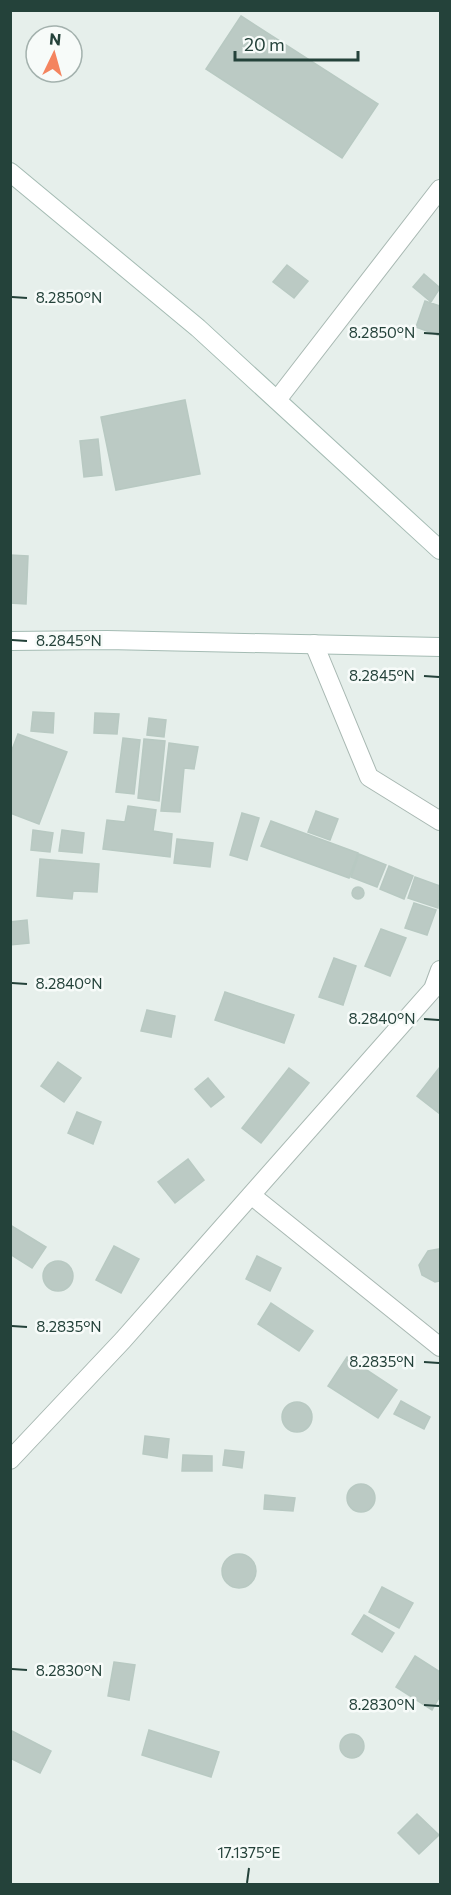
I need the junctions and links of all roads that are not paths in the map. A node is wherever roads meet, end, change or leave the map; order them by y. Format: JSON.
{"nodes":[{"id":1,"x":10,"y":172,"type":"edge"},
{"id":2,"x":441,"y":189,"type":"edge"},
{"id":3,"x":277,"y":400,"type":"junction"},
{"id":4,"x":441,"y":550,"type":"edge"},
{"id":5,"x":10,"y":641,"type":"edge"},
{"id":6,"x":314,"y":644,"type":"junction"},
{"id":7,"x":441,"y":647,"type":"edge"},
{"id":8,"x":441,"y":821,"type":"edge"},
{"id":9,"x":441,"y":970,"type":"edge"},
{"id":10,"x":251,"y":1195,"type":"junction"},
{"id":11,"x":441,"y":1347,"type":"edge"},
{"id":12,"x":10,"y":1460,"type":"edge"}],
"edges":[{"from":1,"to":3,"type":"street"},
{"from":2,"to":3,"type":"street"},
{"from":3,"to":4,"type":"street"},
{"from":5,"to":6,"type":"street"},
{"from":6,"to":7,"type":"street"},
{"from":6,"to":8,"type":"street"},
{"from":9,"to":10,"type":"street"},
{"from":10,"to":11,"type":"street"},
{"from":10,"to":12,"type":"street"}]}
